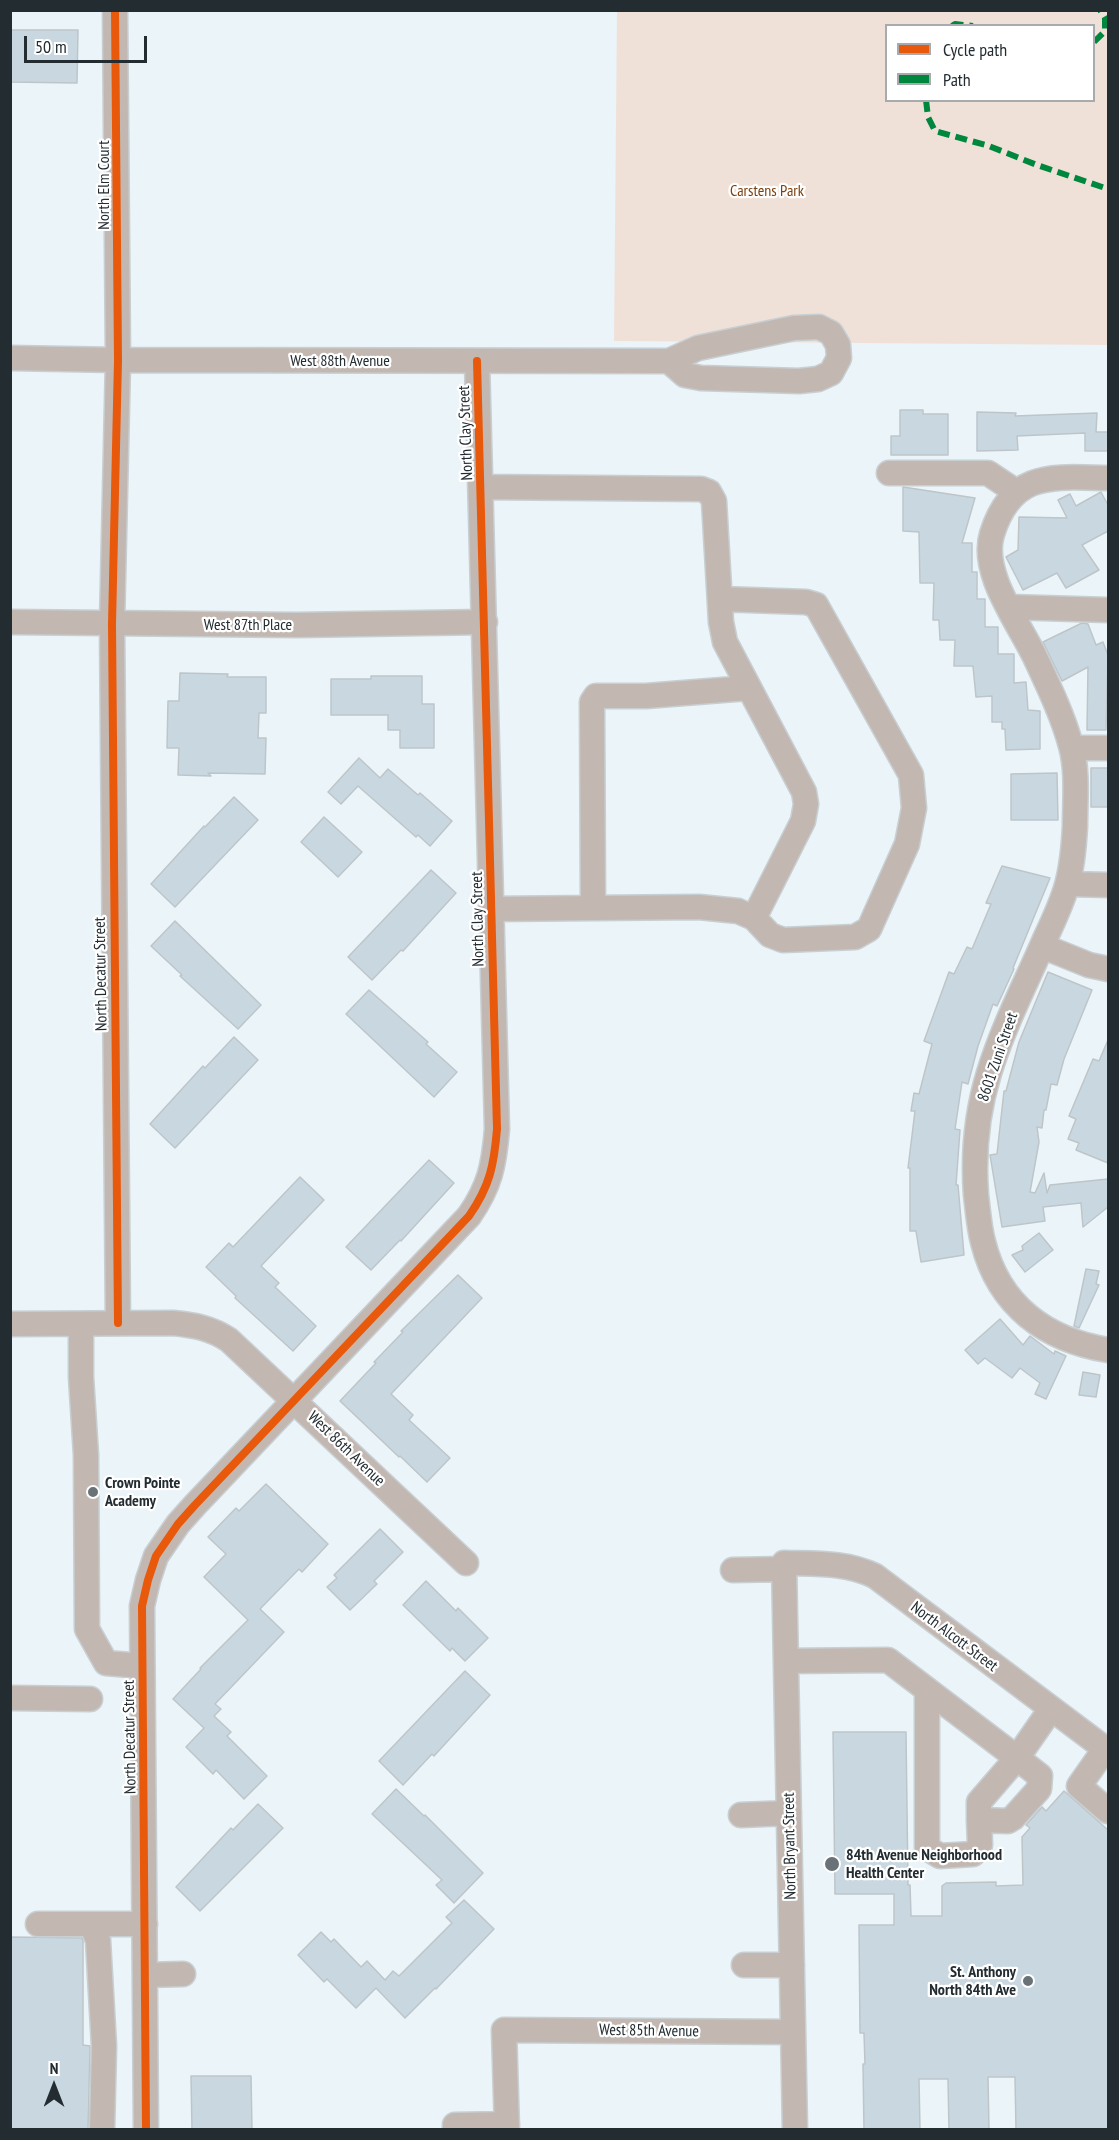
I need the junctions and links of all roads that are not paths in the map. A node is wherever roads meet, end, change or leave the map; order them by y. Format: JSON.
{"nodes":[{"id":1,"x":115,"y":10,"type":"edge"},
{"id":2,"x":10,"y":358,"type":"edge"},
{"id":3,"x":118,"y":360,"type":"junction"},
{"id":4,"x":477,"y":361,"type":"junction"},
{"id":5,"x":669,"y":361,"type":"junction"},
{"id":6,"x":889,"y":473,"type":"dead end"},
{"id":7,"x":1108,"y":478,"type":"edge"},
{"id":8,"x":481,"y":487,"type":"junction"},
{"id":9,"x":1015,"y":491,"type":"junction"},
{"id":10,"x":720,"y":600,"type":"junction"},
{"id":11,"x":1009,"y":607,"type":"junction"},
{"id":12,"x":1108,"y":609,"type":"edge"},
{"id":13,"x":10,"y":622,"type":"edge"},
{"id":14,"x":485,"y":622,"type":"junction"},
{"id":15,"x":111,"y":624,"type":"junction"},
{"id":16,"x":748,"y":688,"type":"junction"},
{"id":17,"x":1072,"y":748,"type":"junction"},
{"id":18,"x":1108,"y":748,"type":"edge"},
{"id":19,"x":1068,"y":884,"type":"junction"},
{"id":20,"x":1108,"y":885,"type":"edge"},
{"id":21,"x":593,"y":908,"type":"junction"},
{"id":22,"x":491,"y":909,"type":"junction"},
{"id":23,"x":754,"y":918,"type":"junction"},
{"id":24,"x":1042,"y":946,"type":"junction"},
{"id":25,"x":1108,"y":969,"type":"edge"},
{"id":26,"x":118,"y":1323,"type":"junction"},
{"id":27,"x":10,"y":1324,"type":"edge"},
{"id":28,"x":81,"y":1324,"type":"junction"},
{"id":29,"x":1108,"y":1350,"type":"edge"},
{"id":30,"x":295,"y":1400,"type":"junction"},
{"id":31,"x":466,"y":1563,"type":"dead end"},
{"id":32,"x":784,"y":1566,"type":"junction"},
{"id":33,"x":733,"y":1570,"type":"dead end"},
{"id":34,"x":786,"y":1661,"type":"junction"},
{"id":35,"x":142,"y":1666,"type":"junction"},
{"id":36,"x":927,"y":1689,"type":"junction"},
{"id":37,"x":10,"y":1698,"type":"edge"},
{"id":38,"x":90,"y":1699,"type":"dead end"},
{"id":39,"x":1051,"y":1709,"type":"junction"},
{"id":40,"x":1107,"y":1750,"type":"edge"},
{"id":41,"x":1017,"y":1758,"type":"junction"},
{"id":42,"x":1108,"y":1811,"type":"edge"},
{"id":43,"x":789,"y":1813,"type":"junction"},
{"id":44,"x":741,"y":1815,"type":"dead end"},
{"id":45,"x":980,"y":1820,"type":"junction"},
{"id":46,"x":38,"y":1924,"type":"dead end"},
{"id":47,"x":92,"y":1924,"type":"junction"},
{"id":48,"x":145,"y":1924,"type":"junction"},
{"id":49,"x":744,"y":1965,"type":"dead end"},
{"id":50,"x":792,"y":1965,"type":"junction"},
{"id":51,"x":183,"y":1974,"type":"dead end"},
{"id":52,"x":145,"y":1976,"type":"junction"},
{"id":53,"x":793,"y":2032,"type":"junction"},
{"id":54,"x":507,"y":2127,"type":"edge"},
{"id":55,"x":102,"y":2130,"type":"edge"},
{"id":56,"x":146,"y":2130,"type":"edge"},
{"id":57,"x":455,"y":2130,"type":"edge"},
{"id":58,"x":795,"y":2130,"type":"edge"}],
"edges":[{"from":1,"to":3,"type":"street","name":"North Elm Court"},
{"from":2,"to":3,"type":"street","name":"West 88th Avenue"},
{"from":3,"to":4,"type":"street","name":"West 88th Avenue"},
{"from":3,"to":15,"type":"street","name":"North Elm Court"},
{"from":4,"to":5,"type":"street","name":"West 88th Avenue"},
{"from":4,"to":8,"type":"street","name":"North Clay Street"},
{"from":5,"to":5,"type":"street"},
{"from":6,"to":9,"type":"street"},
{"from":7,"to":9,"type":"street"},
{"from":8,"to":10,"type":"street"},
{"from":8,"to":14,"type":"street","name":"North Clay Street"},
{"from":9,"to":11,"type":"street","name":"8601 Zuni Street"},
{"from":10,"to":16,"type":"street"},
{"from":10,"to":23,"type":"street"},
{"from":11,"to":12,"type":"street"},
{"from":11,"to":17,"type":"street","name":"8601 Zuni Street"},
{"from":13,"to":15,"type":"street","name":"West 87th Place"},
{"from":14,"to":15,"type":"street","name":"West 87th Place"},
{"from":14,"to":22,"type":"street","name":"North Clay Street"},
{"from":15,"to":26,"type":"street","name":"North Decatur Street"},
{"from":16,"to":21,"type":"street"},
{"from":16,"to":23,"type":"street"},
{"from":17,"to":18,"type":"street"},
{"from":17,"to":19,"type":"street","name":"8601 Zuni Street"},
{"from":19,"to":20,"type":"street"},
{"from":19,"to":24,"type":"street","name":"8601 Zuni Street"},
{"from":21,"to":22,"type":"street"},
{"from":21,"to":23,"type":"street"},
{"from":22,"to":30,"type":"street","name":"North Clay Street"},
{"from":24,"to":25,"type":"street"},
{"from":24,"to":29,"type":"street","name":"8601 Zuni Street"},
{"from":26,"to":28,"type":"street","name":"West 86th Avenue"},
{"from":26,"to":30,"type":"street","name":"West 86th Avenue"},
{"from":27,"to":28,"type":"street","name":"West 86th Avenue"},
{"from":28,"to":35,"type":"street"},
{"from":30,"to":31,"type":"street","name":"West 86th Avenue"},
{"from":30,"to":35,"type":"street","name":"North Decatur Street"},
{"from":32,"to":33,"type":"street","name":"North Alcott Street"},
{"from":32,"to":34,"type":"street","name":"North Bryant Street"},
{"from":32,"to":39,"type":"street","name":"North Alcott Street"},
{"from":34,"to":36,"type":"street"},
{"from":34,"to":43,"type":"street","name":"North Bryant Street"},
{"from":35,"to":48,"type":"street","name":"North Decatur Street"},
{"from":36,"to":41,"type":"street"},
{"from":36,"to":45,"type":"street"},
{"from":37,"to":38,"type":"street"},
{"from":39,"to":40,"type":"street","name":"North Alcott Street"},
{"from":39,"to":41,"type":"street"},
{"from":40,"to":42,"type":"street"},
{"from":41,"to":45,"type":"street"},
{"from":41,"to":45,"type":"street"},
{"from":43,"to":44,"type":"street"},
{"from":43,"to":50,"type":"street","name":"North Bryant Street"},
{"from":46,"to":47,"type":"street"},
{"from":47,"to":48,"type":"street"},
{"from":47,"to":55,"type":"street"},
{"from":48,"to":52,"type":"street","name":"North Decatur Street"},
{"from":49,"to":50,"type":"street"},
{"from":50,"to":53,"type":"street","name":"North Bryant Street"},
{"from":51,"to":52,"type":"street"},
{"from":52,"to":56,"type":"street","name":"North Decatur Street"},
{"from":53,"to":54,"type":"street","name":"West 85th Avenue"},
{"from":53,"to":58,"type":"street","name":"North Bryant Street"},
{"from":54,"to":57,"type":"street"}]}
